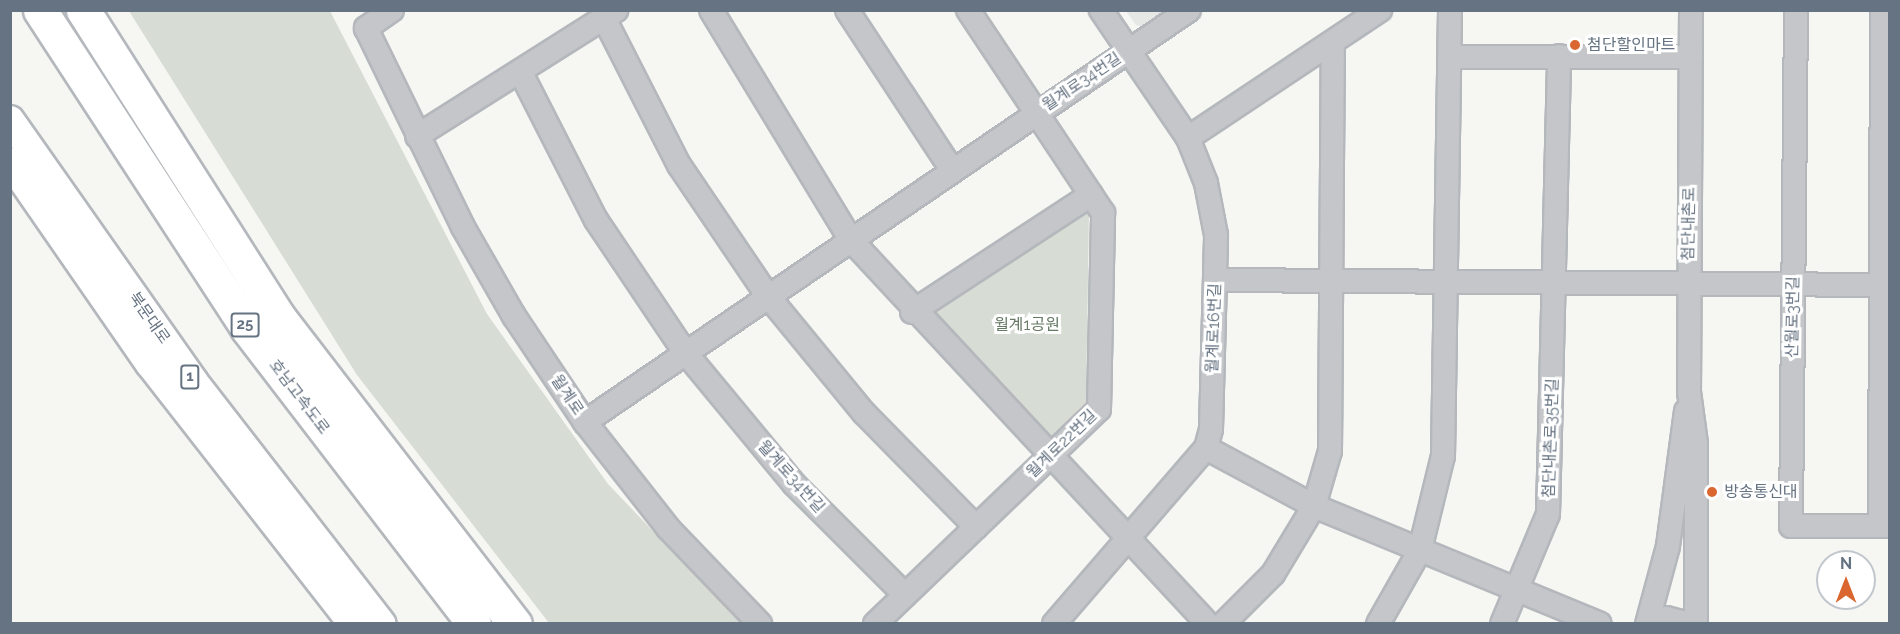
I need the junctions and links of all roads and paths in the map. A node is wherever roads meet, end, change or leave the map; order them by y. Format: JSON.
{"nodes":[{"id":1,"x":40,"y":10,"type":"edge"},
{"id":2,"x":83,"y":10,"type":"edge"},
{"id":3,"x":392,"y":10,"type":"edge"},
{"id":4,"x":711,"y":10,"type":"edge"},
{"id":5,"x":847,"y":10,"type":"edge"},
{"id":6,"x":968,"y":10,"type":"edge"},
{"id":7,"x":1101,"y":10,"type":"edge"},
{"id":8,"x":1189,"y":10,"type":"edge"},
{"id":9,"x":1380,"y":10,"type":"edge"},
{"id":10,"x":1449,"y":10,"type":"edge"},
{"id":11,"x":1691,"y":10,"type":"edge"},
{"id":12,"x":1796,"y":10,"type":"edge"},
{"id":13,"x":1882,"y":10,"type":"edge"},
{"id":14,"x":610,"y":14,"type":"edge"},
{"id":15,"x":1333,"y":44,"type":"junction"},
{"id":16,"x":1128,"y":51,"type":"junction"},
{"id":17,"x":1559,"y":56,"type":"junction"},
{"id":18,"x":1449,"y":57,"type":"junction"},
{"id":19,"x":1691,"y":57,"type":"junction"},
{"id":20,"x":521,"y":73,"type":"junction"},
{"id":21,"x":1036,"y":114,"type":"junction"},
{"id":22,"x":10,"y":120,"type":"edge"},
{"id":23,"x":417,"y":136,"type":"junction"},
{"id":24,"x":1188,"y":138,"type":"junction"},
{"id":25,"x":10,"y":162,"type":"edge"},
{"id":26,"x":952,"y":170,"type":"junction"},
{"id":27,"x":1091,"y":195,"type":"junction"},
{"id":28,"x":850,"y":239,"type":"junction"},
{"id":29,"x":1216,"y":280,"type":"junction"},
{"id":30,"x":1331,"y":281,"type":"junction"},
{"id":31,"x":1444,"y":282,"type":"junction"},
{"id":32,"x":1556,"y":283,"type":"junction"},
{"id":33,"x":1689,"y":284,"type":"junction"},
{"id":34,"x":1793,"y":284,"type":"junction"},
{"id":35,"x":1885,"y":285,"type":"edge"},
{"id":36,"x":766,"y":295,"type":"junction"},
{"id":37,"x":912,"y":312,"type":"junction"},
{"id":38,"x":684,"y":351,"type":"junction"},
{"id":39,"x":1689,"y":392,"type":"junction"},
{"id":40,"x":585,"y":422,"type":"junction"},
{"id":41,"x":1206,"y":448,"type":"junction"},
{"id":42,"x":1051,"y":456,"type":"junction"},
{"id":43,"x":1314,"y":506,"type":"junction"},
{"id":44,"x":1885,"y":526,"type":"edge"},
{"id":45,"x":976,"y":527,"type":"junction"},
{"id":46,"x":1128,"y":539,"type":"junction"},
{"id":47,"x":1420,"y":549,"type":"junction"},
{"id":48,"x":1519,"y":588,"type":"junction"},
{"id":49,"x":905,"y":595,"type":"junction"},
{"id":50,"x":1056,"y":623,"type":"edge"},
{"id":51,"x":352,"y":624,"type":"edge"},
{"id":52,"x":382,"y":624,"type":"edge"},
{"id":53,"x":474,"y":624,"type":"edge"},
{"id":54,"x":515,"y":624,"type":"edge"},
{"id":55,"x":760,"y":624,"type":"edge"},
{"id":56,"x":875,"y":624,"type":"edge"},
{"id":57,"x":1208,"y":624,"type":"edge"},
{"id":58,"x":1223,"y":624,"type":"edge"},
{"id":59,"x":1378,"y":624,"type":"edge"},
{"id":60,"x":1502,"y":624,"type":"edge"},
{"id":61,"x":1600,"y":624,"type":"edge"},
{"id":62,"x":1649,"y":624,"type":"edge"},
{"id":63,"x":1688,"y":624,"type":"edge"},
{"id":64,"x":1696,"y":624,"type":"edge"}],
"edges":[{"from":1,"to":53,"type":"highway","name":"호남고속도로","number":"25"},
{"from":2,"to":54,"type":"highway","name":"호남고속도로","number":"25"},
{"from":3,"to":23,"type":"street","name":"월계로"},
{"from":4,"to":28,"type":"street"},
{"from":5,"to":26,"type":"street"},
{"from":6,"to":21,"type":"street","name":"월계로34번길"},
{"from":7,"to":16,"type":"street","name":"월계로16번길"},
{"from":8,"to":16,"type":"street","name":"월계로34번길"},
{"from":9,"to":15,"type":"street"},
{"from":10,"to":18,"type":"street"},
{"from":11,"to":19,"type":"street","name":"첨단내촌로"},
{"from":12,"to":34,"type":"street","name":"산월로3번길"},
{"from":13,"to":35,"type":"street"},
{"from":14,"to":20,"type":"street"},
{"from":14,"to":36,"type":"street"},
{"from":15,"to":24,"type":"street"},
{"from":15,"to":30,"type":"street"},
{"from":16,"to":21,"type":"street","name":"월계로34번길"},
{"from":16,"to":24,"type":"street","name":"월계로16번길"},
{"from":17,"to":18,"type":"street"},
{"from":17,"to":19,"type":"street"},
{"from":17,"to":32,"type":"street","name":"첨단내촌로35번길"},
{"from":18,"to":31,"type":"street"},
{"from":19,"to":33,"type":"street","name":"첨단내촌로"},
{"from":20,"to":23,"type":"street"},
{"from":20,"to":38,"type":"street","name":"월계로34번길"},
{"from":21,"to":26,"type":"street","name":"월계로34번길"},
{"from":21,"to":27,"type":"street","name":"월계로22번길"},
{"from":22,"to":52,"type":"main road","name":"북문대로","number":"1"},
{"from":23,"to":40,"type":"street","name":"월계로"},
{"from":24,"to":29,"type":"street","name":"월계로16번길"},
{"from":25,"to":51,"type":"main road","name":"북문대로","number":"1"},
{"from":26,"to":28,"type":"street","name":"월계로34번길"},
{"from":27,"to":37,"type":"street"},
{"from":27,"to":42,"type":"street","name":"월계로22번길"},
{"from":28,"to":36,"type":"street","name":"월계로34번길"},
{"from":28,"to":37,"type":"street"},
{"from":29,"to":30,"type":"street"},
{"from":29,"to":41,"type":"street","name":"월계로16번길"},
{"from":30,"to":31,"type":"street"},
{"from":30,"to":43,"type":"street"},
{"from":31,"to":32,"type":"street"},
{"from":31,"to":47,"type":"street"},
{"from":32,"to":33,"type":"street"},
{"from":32,"to":48,"type":"street","name":"첨단내촌로35번길"},
{"from":33,"to":34,"type":"street"},
{"from":33,"to":39,"type":"street","name":"첨단내촌로"},
{"from":34,"to":35,"type":"street"},
{"from":34,"to":44,"type":"street","name":"산월로3번길"},
{"from":35,"to":44,"type":"street"},
{"from":36,"to":38,"type":"street","name":"월계로34번길"},
{"from":36,"to":45,"type":"street"},
{"from":37,"to":42,"type":"street"},
{"from":38,"to":40,"type":"street","name":"월계로34번길"},
{"from":38,"to":49,"type":"street","name":"월계로34번길"},
{"from":39,"to":62,"type":"street"},
{"from":39,"to":64,"type":"street"},
{"from":40,"to":55,"type":"street","name":"월계로"},
{"from":41,"to":43,"type":"street"},
{"from":41,"to":46,"type":"street"},
{"from":42,"to":45,"type":"street","name":"월계로22번길"},
{"from":42,"to":46,"type":"street"},
{"from":43,"to":47,"type":"street"},
{"from":43,"to":58,"type":"street"},
{"from":45,"to":49,"type":"street","name":"월계로22번길"},
{"from":46,"to":50,"type":"street"},
{"from":46,"to":57,"type":"street"},
{"from":47,"to":48,"type":"street"},
{"from":47,"to":59,"type":"street"},
{"from":48,"to":60,"type":"street","name":"첨단내촌로35번길"},
{"from":48,"to":61,"type":"street"},
{"from":49,"to":56,"type":"street","name":"월계로22번길"},
{"from":62,"to":63,"type":"street"}]}
